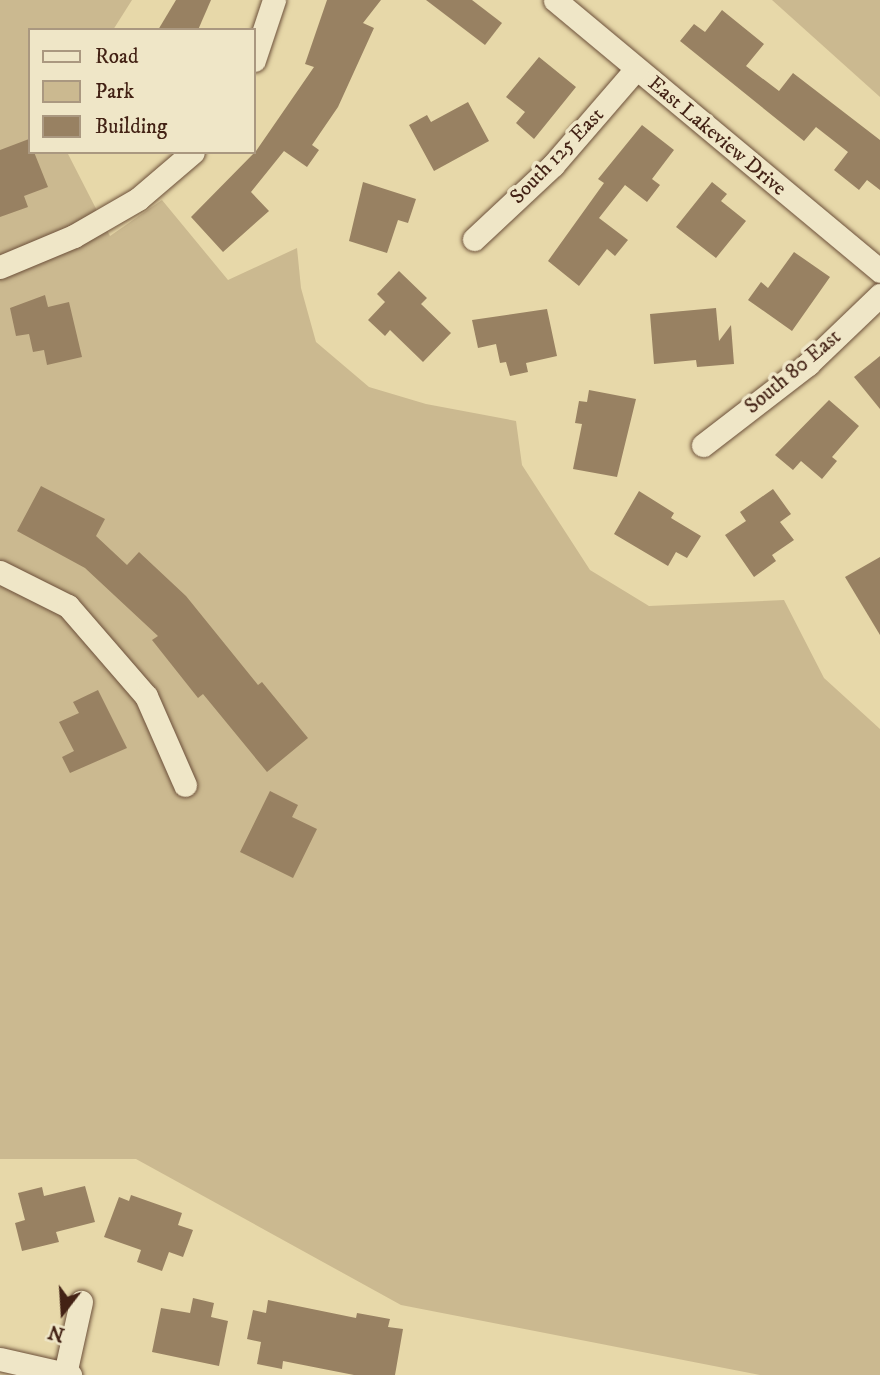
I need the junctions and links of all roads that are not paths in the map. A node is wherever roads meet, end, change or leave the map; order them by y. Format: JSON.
{"nodes":[{"id":1,"x":274,"y":0,"type":"edge"},
{"id":2,"x":555,"y":0,"type":"edge"},
{"id":3,"x":256,"y":54,"type":"edge"},
{"id":4,"x":636,"y":69,"type":"junction"},
{"id":5,"x":190,"y":154,"type":"edge"},
{"id":6,"x":474,"y":239,"type":"dead end"},
{"id":7,"x":0,"y":267,"type":"edge"},
{"id":8,"x":880,"y":271,"type":"edge"},
{"id":9,"x":880,"y":295,"type":"edge"},
{"id":10,"x":703,"y":445,"type":"dead end"},
{"id":11,"x":0,"y":572,"type":"edge"},
{"id":12,"x":185,"y":785,"type":"dead end"},
{"id":13,"x":81,"y":1302,"type":"dead end"},
{"id":14,"x":0,"y":1359,"type":"edge"},
{"id":15,"x":67,"y":1375,"type":"edge"}],
"edges":[{"from":1,"to":3,"type":"street"},
{"from":2,"to":4,"type":"street","name":"East Lakeview Drive"},
{"from":4,"to":6,"type":"street","name":"South 125 East"},
{"from":4,"to":8,"type":"street","name":"East Lakeview Drive"},
{"from":5,"to":7,"type":"street"},
{"from":9,"to":10,"type":"street","name":"South 80 East"},
{"from":11,"to":12,"type":"street"},
{"from":13,"to":15,"type":"street"},
{"from":14,"to":15,"type":"street"}]}
